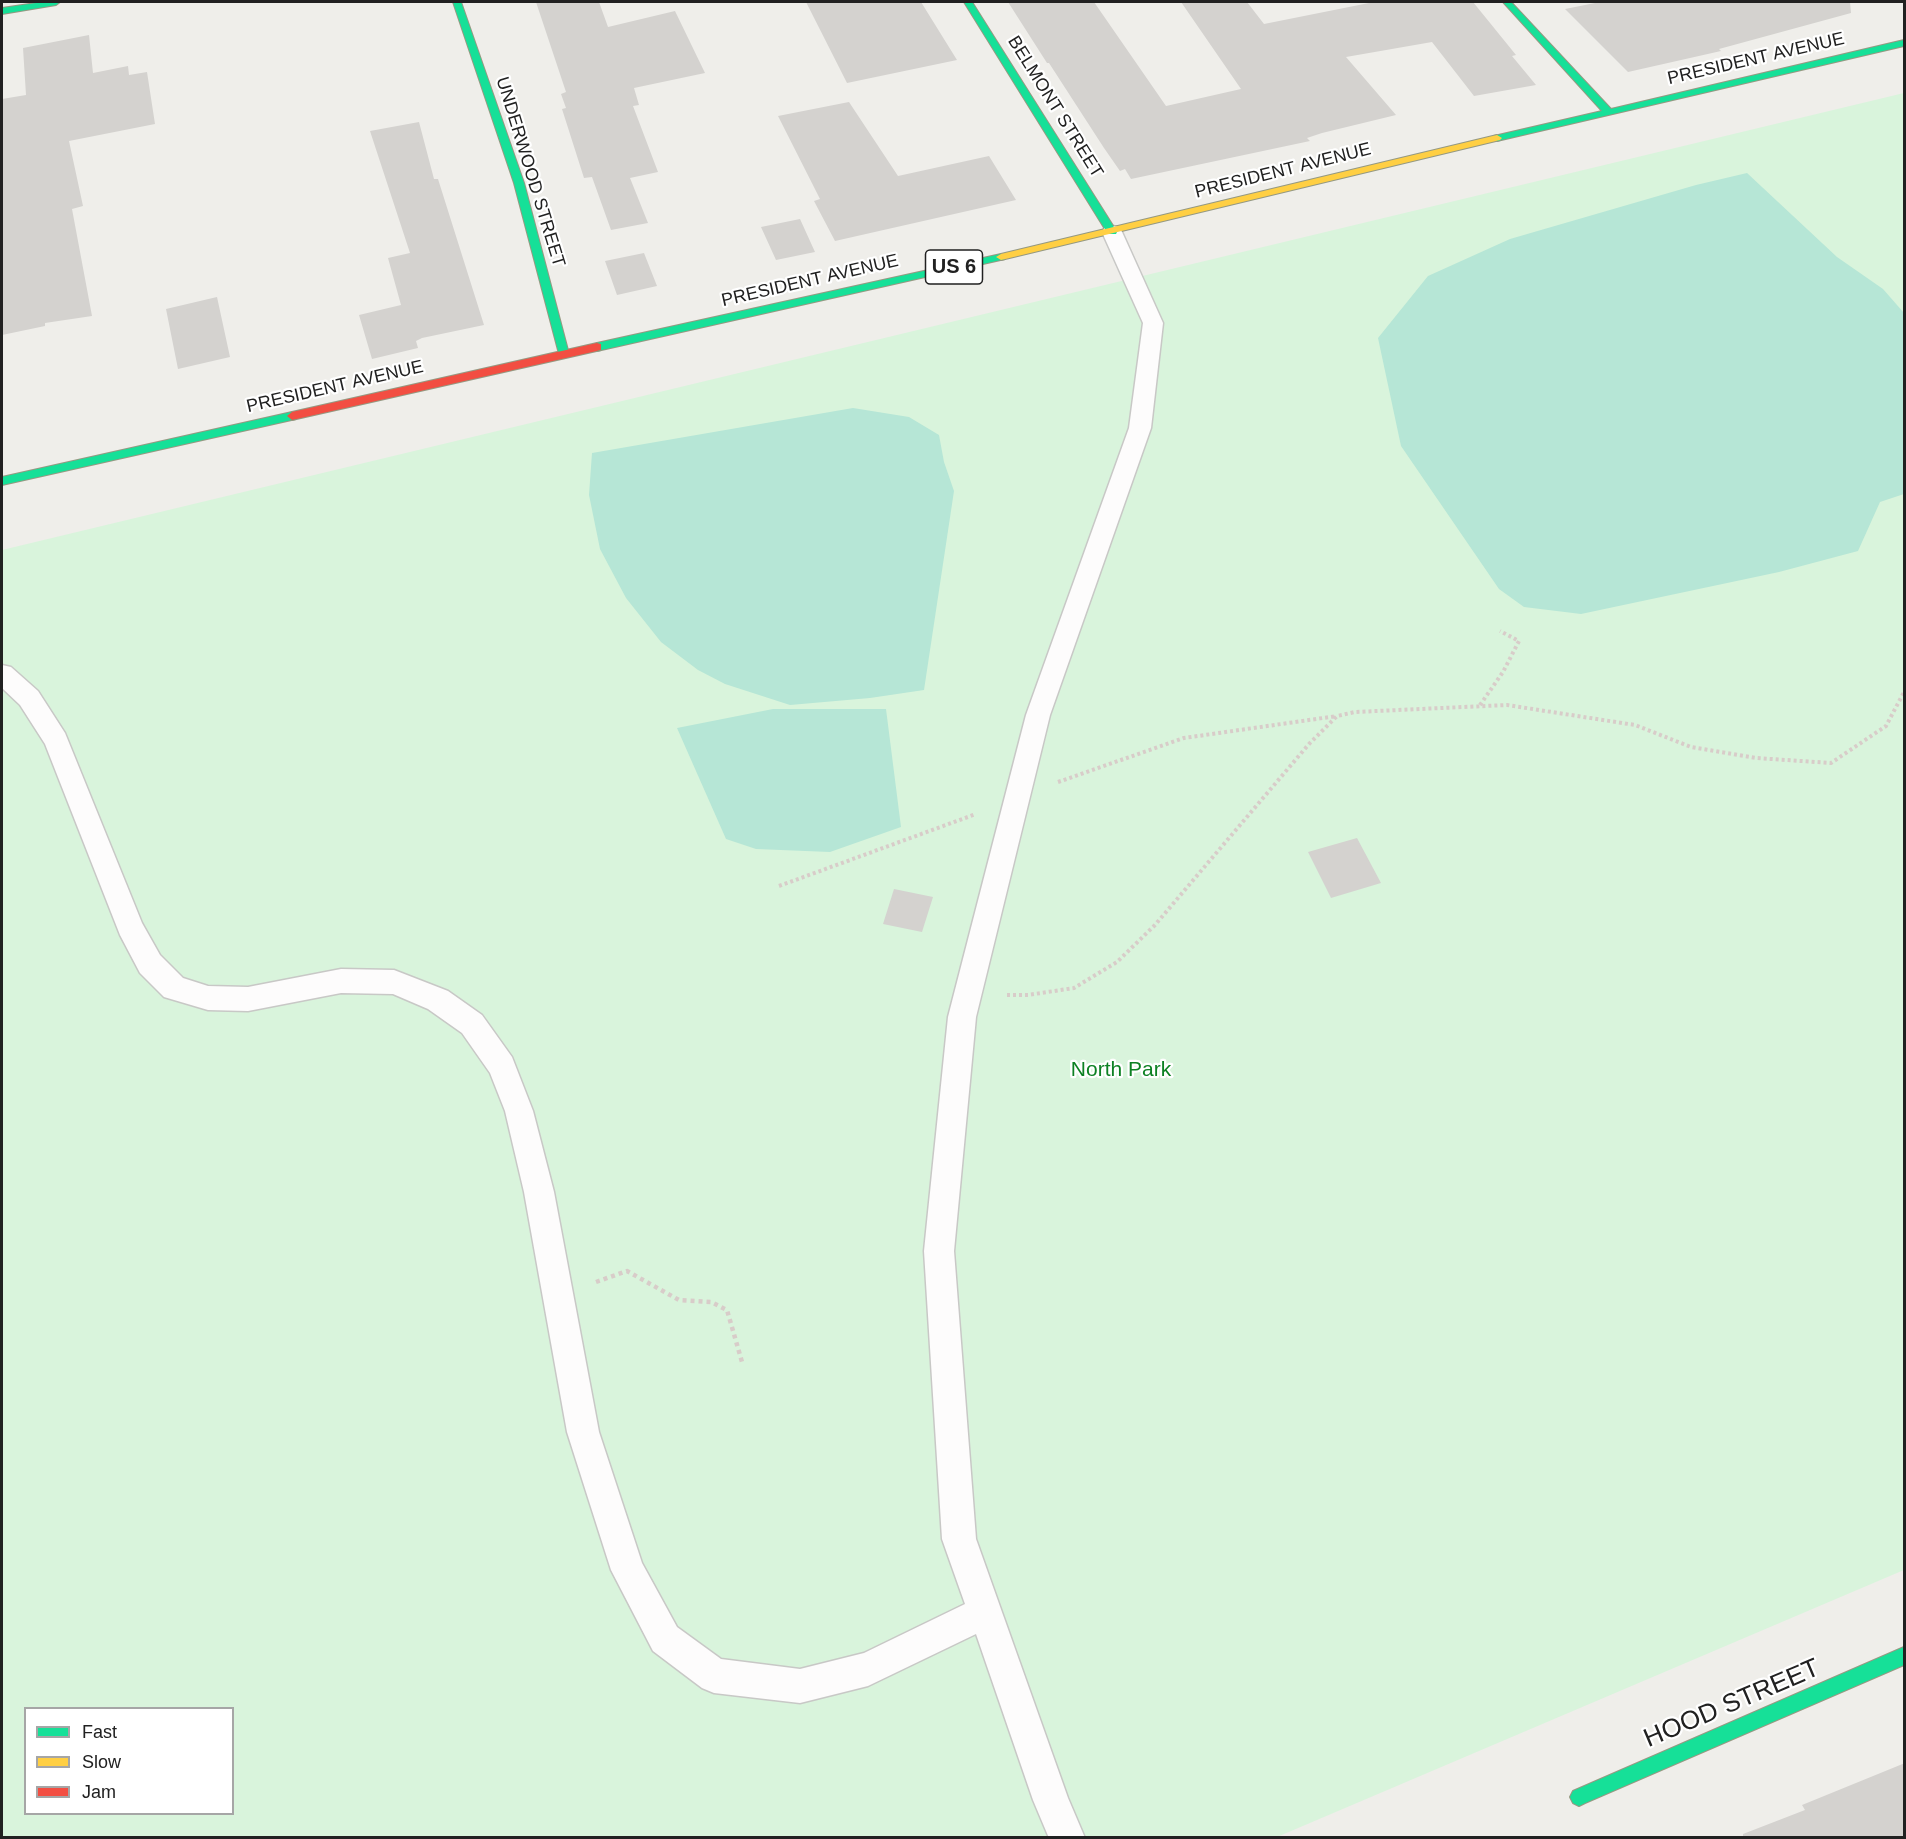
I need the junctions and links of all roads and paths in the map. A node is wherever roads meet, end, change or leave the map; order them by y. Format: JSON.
{"nodes":[{"id":1,"x":56,"y":2,"type":"edge"},
{"id":2,"x":457,"y":2,"type":"edge"},
{"id":3,"x":968,"y":2,"type":"edge"},
{"id":4,"x":1507,"y":2,"type":"edge"},
{"id":5,"x":2,"y":11,"type":"edge"},
{"id":6,"x":1905,"y":43,"type":"edge"},
{"id":7,"x":1608,"y":111,"type":"junction"},
{"id":8,"x":1112,"y":232,"type":"junction"},
{"id":9,"x":564,"y":354,"type":"junction"},
{"id":10,"x":2,"y":481,"type":"edge"},
{"id":11,"x":1500,"y":631,"type":"dead end"},
{"id":12,"x":2,"y":674,"type":"edge"},
{"id":13,"x":1905,"y":692,"type":"edge"},
{"id":14,"x":1479,"y":706,"type":"junction"},
{"id":15,"x":1337,"y":716,"type":"junction"},
{"id":16,"x":1018,"y":797,"type":"junction"},
{"id":17,"x":779,"y":886,"type":"dead end"},
{"id":18,"x":968,"y":995,"type":"junction"},
{"id":19,"x":558,"y":1294,"type":"junction"},
{"id":20,"x":742,"y":1362,"type":"dead end"},
{"id":21,"x":985,"y":1612,"type":"junction"},
{"id":22,"x":1905,"y":1656,"type":"edge"},
{"id":23,"x":1579,"y":1797,"type":"dead end"},
{"id":24,"x":1067,"y":1838,"type":"edge"}],
"edges":[{"from":1,"to":5,"type":"main road"},
{"from":2,"to":9,"type":"main road","name":"UNDERWOOD STREET"},
{"from":3,"to":8,"type":"main road","name":"BELMONT STREET"},
{"from":4,"to":7,"type":"main road"},
{"from":6,"to":7,"type":"main road","name":"PRESIDENT AVENUE","number":"US 6"},
{"from":7,"to":8,"type":"main road","name":"PRESIDENT AVENUE","number":"US 6"},
{"from":8,"to":9,"type":"main road","name":"PRESIDENT AVENUE","number":"US 6"},
{"from":8,"to":16,"type":"lane"},
{"from":9,"to":10,"type":"main road","name":"PRESIDENT AVENUE","number":"US 6"},
{"from":11,"to":14,"type":"path"},
{"from":12,"to":19,"type":"lane"},
{"from":13,"to":14,"type":"path"},
{"from":14,"to":15,"type":"path"},
{"from":15,"to":16,"type":"path"},
{"from":15,"to":18,"type":"path"},
{"from":16,"to":17,"type":"path"},
{"from":16,"to":18,"type":"lane"},
{"from":18,"to":21,"type":"lane"},
{"from":19,"to":20,"type":"path"},
{"from":19,"to":21,"type":"lane"},
{"from":21,"to":24,"type":"lane"},
{"from":22,"to":23,"type":"main road","name":"HOOD STREET"}]}
